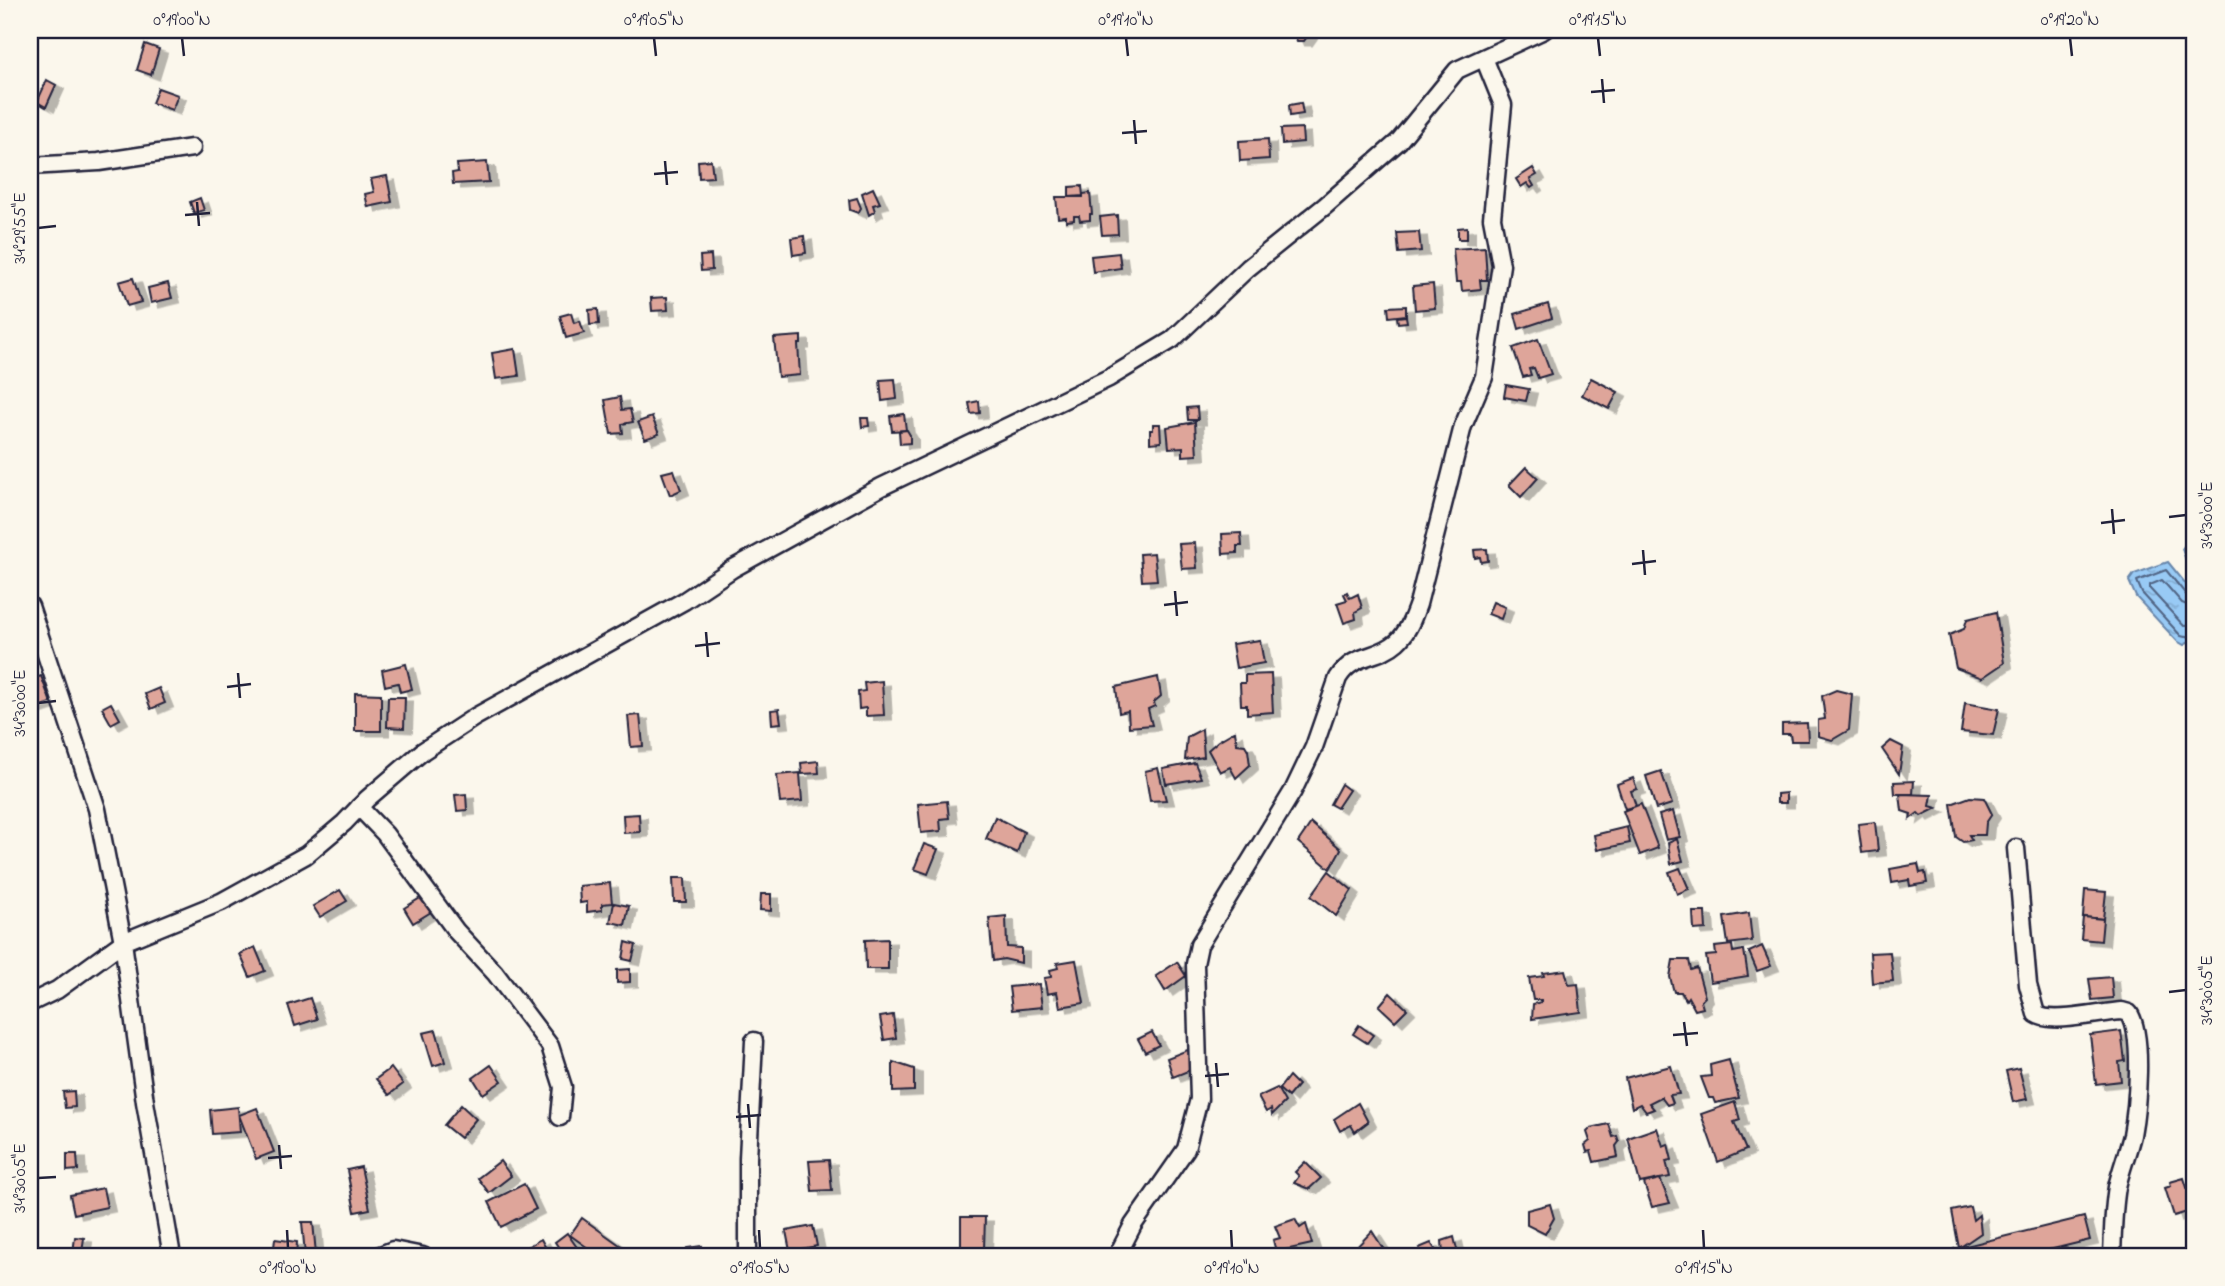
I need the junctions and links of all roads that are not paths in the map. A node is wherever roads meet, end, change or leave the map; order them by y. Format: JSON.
{"nodes":[{"id":1,"x":1544,"y":30,"type":"edge"},
{"id":2,"x":1485,"y":58,"type":"junction"},
{"id":3,"x":192,"y":148,"type":"dead end"},
{"id":4,"x":30,"y":166,"type":"edge"},
{"id":5,"x":30,"y":606,"type":"edge"},
{"id":6,"x":359,"y":807,"type":"junction"},
{"id":7,"x":2016,"y":848,"type":"dead end"},
{"id":8,"x":123,"y":942,"type":"junction"},
{"id":9,"x":30,"y":1003,"type":"edge"},
{"id":10,"x":754,"y":1041,"type":"dead end"},
{"id":11,"x":560,"y":1116,"type":"dead end"},
{"id":12,"x":172,"y":1256,"type":"edge"},
{"id":13,"x":377,"y":1256,"type":"edge"},
{"id":14,"x":423,"y":1256,"type":"edge"},
{"id":15,"x":748,"y":1256,"type":"edge"},
{"id":16,"x":1117,"y":1256,"type":"edge"},
{"id":17,"x":2112,"y":1256,"type":"edge"}],
"edges":[{"from":1,"to":2,"type":"street"},
{"from":2,"to":6,"type":"street"},
{"from":2,"to":16,"type":"street"},
{"from":3,"to":4,"type":"street"},
{"from":5,"to":8,"type":"street"},
{"from":6,"to":8,"type":"street"},
{"from":6,"to":11,"type":"street"},
{"from":7,"to":17,"type":"street"},
{"from":8,"to":9,"type":"street"},
{"from":8,"to":12,"type":"street"},
{"from":10,"to":15,"type":"street"},
{"from":13,"to":14,"type":"street"}]}
